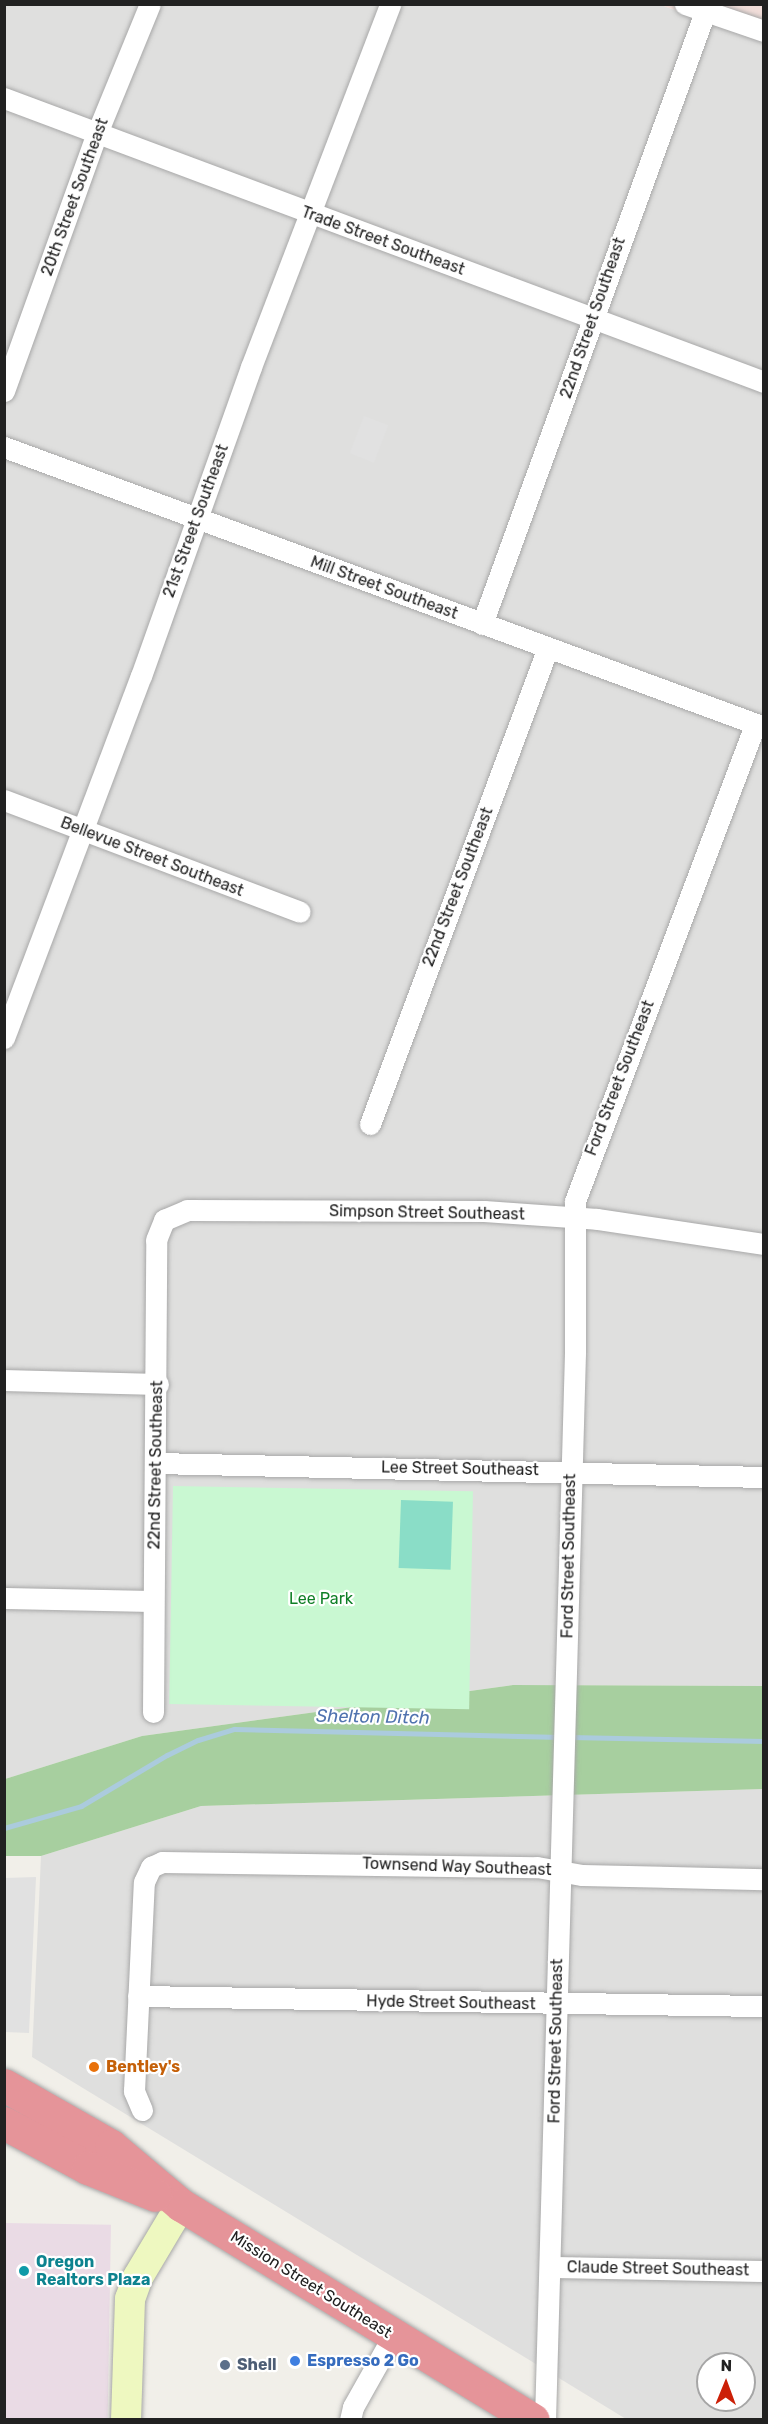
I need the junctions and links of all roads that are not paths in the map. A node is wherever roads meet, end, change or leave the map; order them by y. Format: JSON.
{"nodes":[{"id":1,"x":150,"y":4,"type":"edge"},
{"id":2,"x":390,"y":4,"type":"edge"},
{"id":3,"x":695,"y":8,"type":"edge"},
{"id":4,"x":764,"y":31,"type":"edge"},
{"id":5,"x":4,"y":98,"type":"edge"},
{"id":6,"x":97,"y":133,"type":"junction"},
{"id":7,"x":309,"y":214,"type":"junction"},
{"id":8,"x":591,"y":318,"type":"junction"},
{"id":9,"x":764,"y":382,"type":"edge"},
{"id":10,"x":4,"y":391,"type":"edge"},
{"id":11,"x":4,"y":447,"type":"edge"},
{"id":12,"x":196,"y":519,"type":"junction"},
{"id":13,"x":482,"y":624,"type":"junction"},
{"id":14,"x":547,"y":650,"type":"junction"},
{"id":15,"x":759,"y":726,"type":"edge"},
{"id":16,"x":4,"y":801,"type":"edge"},
{"id":17,"x":83,"y":831,"type":"junction"},
{"id":18,"x":300,"y":912,"type":"dead end"},
{"id":19,"x":4,"y":1038,"type":"edge"},
{"id":20,"x":369,"y":1124,"type":"dead end"},
{"id":21,"x":576,"y":1219,"type":"junction"},
{"id":22,"x":164,"y":1220,"type":"joint"},
{"id":23,"x":764,"y":1244,"type":"edge"},
{"id":24,"x":4,"y":1380,"type":"edge"},
{"id":25,"x":158,"y":1384,"type":"junction"},
{"id":26,"x":156,"y":1463,"type":"junction"},
{"id":27,"x":571,"y":1472,"type":"junction"},
{"id":28,"x":764,"y":1477,"type":"edge"},
{"id":29,"x":4,"y":1598,"type":"edge"},
{"id":30,"x":153,"y":1601,"type":"junction"},
{"id":31,"x":153,"y":1712,"type":"dead end"},
{"id":32,"x":559,"y":1871,"type":"junction"},
{"id":33,"x":764,"y":1879,"type":"edge"},
{"id":34,"x":138,"y":1996,"type":"junction"},
{"id":35,"x":555,"y":2004,"type":"junction"},
{"id":36,"x":764,"y":2006,"type":"edge"},
{"id":37,"x":4,"y":2085,"type":"edge"},
{"id":38,"x":142,"y":2110,"type":"dead end"},
{"id":39,"x":4,"y":2123,"type":"edge"},
{"id":40,"x":181,"y":2205,"type":"junction"},
{"id":41,"x":552,"y":2267,"type":"junction"},
{"id":42,"x":764,"y":2271,"type":"edge"},
{"id":43,"x":393,"y":2336,"type":"junction"},
{"id":44,"x":126,"y":2420,"type":"edge"},
{"id":45,"x":350,"y":2420,"type":"edge"},
{"id":46,"x":533,"y":2420,"type":"edge"},
{"id":47,"x":545,"y":2420,"type":"edge"}],
"edges":[{"from":1,"to":6,"type":"street","name":"20th Street Southeast"},
{"from":2,"to":7,"type":"street","name":"21st Street Southeast"},
{"from":3,"to":4,"type":"street"},
{"from":3,"to":8,"type":"street","name":"22nd Street Southeast"},
{"from":5,"to":6,"type":"street","name":"Trade Street Southeast"},
{"from":6,"to":7,"type":"street","name":"Trade Street Southeast"},
{"from":6,"to":10,"type":"street","name":"20th Street Southeast"},
{"from":7,"to":8,"type":"street","name":"Trade Street Southeast"},
{"from":7,"to":12,"type":"street","name":"21st Street Southeast"},
{"from":8,"to":9,"type":"street","name":"Trade Street Southeast"},
{"from":8,"to":13,"type":"street","name":"22nd Street Southeast"},
{"from":11,"to":12,"type":"street","name":"Mill Street Southeast"},
{"from":12,"to":13,"type":"street","name":"Mill Street Southeast"},
{"from":12,"to":17,"type":"street","name":"21st Street Southeast"},
{"from":13,"to":14,"type":"street","name":"Mill Street Southeast"},
{"from":14,"to":15,"type":"street","name":"Mill Street Southeast"},
{"from":14,"to":20,"type":"street","name":"22nd Street Southeast"},
{"from":15,"to":21,"type":"street","name":"Ford Street Southeast"},
{"from":16,"to":17,"type":"street","name":"Bellevue Street Southeast"},
{"from":17,"to":18,"type":"street","name":"Bellevue Street Southeast"},
{"from":17,"to":19,"type":"street","name":"21st Street Southeast"},
{"from":21,"to":22,"type":"street","name":"Simpson Street Southeast"},
{"from":21,"to":23,"type":"street","name":"Simpson Street Southeast"},
{"from":21,"to":27,"type":"street","name":"Ford Street Southeast"},
{"from":22,"to":25,"type":"street","name":"22nd Street Southeast"},
{"from":24,"to":25,"type":"street"},
{"from":25,"to":26,"type":"street","name":"22nd Street Southeast"},
{"from":26,"to":27,"type":"street","name":"Lee Street Southeast"},
{"from":26,"to":30,"type":"street","name":"22nd Street Southeast"},
{"from":27,"to":28,"type":"street","name":"Lee Street Southeast"},
{"from":27,"to":32,"type":"street","name":"Ford Street Southeast"},
{"from":29,"to":30,"type":"street"},
{"from":30,"to":31,"type":"street","name":"22nd Street Southeast"},
{"from":32,"to":33,"type":"street","name":"Townsend Way Southeast"},
{"from":32,"to":34,"type":"street","name":"Townsend Way Southeast"},
{"from":32,"to":35,"type":"street","name":"Ford Street Southeast"},
{"from":34,"to":35,"type":"street","name":"Hyde Street Southeast"},
{"from":34,"to":38,"type":"street"},
{"from":35,"to":36,"type":"street","name":"Hyde Street Southeast"},
{"from":35,"to":41,"type":"street","name":"Ford Street Southeast"},
{"from":37,"to":40,"type":"highway","name":"Mission Street Southeast"},
{"from":39,"to":40,"type":"highway","name":"Mission Street Southeast"},
{"from":40,"to":43,"type":"highway","name":"Mission Street Southeast"},
{"from":40,"to":44,"type":"street"},
{"from":41,"to":42,"type":"street","name":"Claude Street Southeast"},
{"from":41,"to":47,"type":"street","name":"Ford Street Southeast"},
{"from":43,"to":45,"type":"street"},
{"from":43,"to":46,"type":"highway","name":"Mission Street Southeast"}]}
